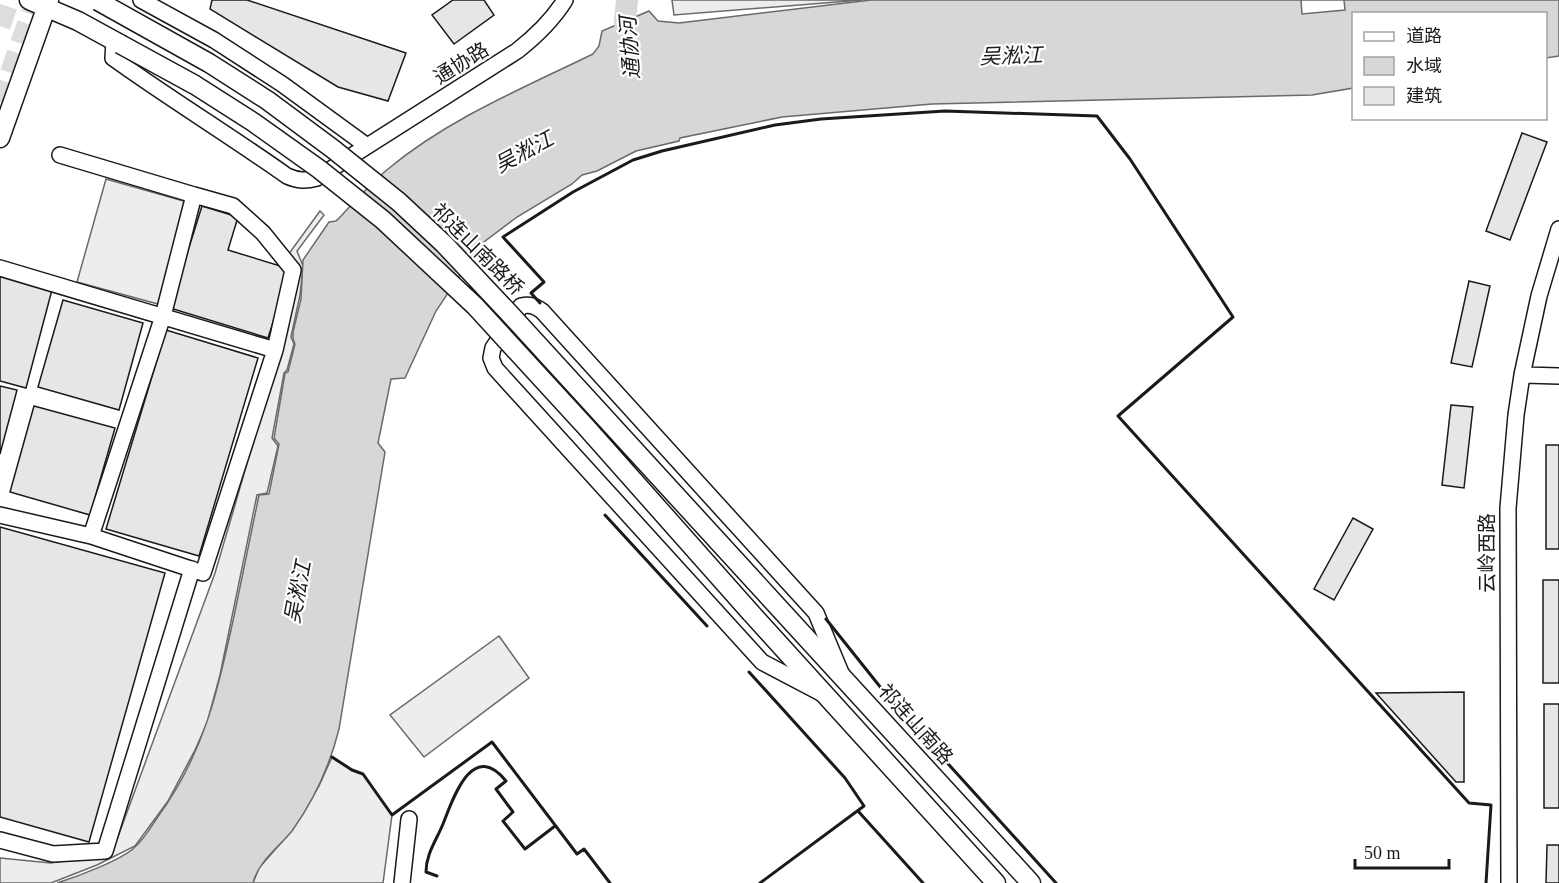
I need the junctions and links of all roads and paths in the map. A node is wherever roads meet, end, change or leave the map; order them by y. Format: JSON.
{"nodes":[{"id":1,"x":98,"y":0,"type":"edge"},
{"id":2,"x":141,"y":0,"type":"edge"},
{"id":3,"x":565,"y":0,"type":"edge"},
{"id":4,"x":41,"y":2,"type":"edge"},
{"id":5,"x":117,"y":42,"type":"junction"},
{"id":6,"x":0,"y":138,"type":"edge"},
{"id":7,"x":367,"y":146,"type":"junction"},
{"id":8,"x":60,"y":155,"type":"dead end"},
{"id":9,"x":194,"y":195,"type":"junction"},
{"id":10,"x":1559,"y":229,"type":"edge"},
{"id":11,"x":0,"y":268,"type":"edge"},
{"id":12,"x":163,"y":316,"type":"junction"},
{"id":13,"x":275,"y":350,"type":"junction"},
{"id":14,"x":1522,"y":375,"type":"junction"},
{"id":15,"x":1559,"y":376,"type":"edge"},
{"id":16,"x":0,"y":515,"type":"edge"},
{"id":17,"x":91,"y":536,"type":"junction"},
{"id":18,"x":192,"y":569,"type":"junction"},
{"id":19,"x":768,"y":596,"type":"joint"},
{"id":20,"x":844,"y":678,"type":"junction"},
{"id":21,"x":826,"y":696,"type":"junction"},
{"id":22,"x":409,"y":819,"type":"dead end"},
{"id":23,"x":0,"y":840,"type":"edge"},
{"id":24,"x":402,"y":883,"type":"edge"},
{"id":25,"x":996,"y":883,"type":"edge"},
{"id":26,"x":1031,"y":883,"type":"edge"},
{"id":27,"x":1509,"y":883,"type":"edge"}],
"edges":[{"from":1,"to":19,"type":"main road","name":"祁连山南路桥","bridge":true},
{"from":2,"to":7,"type":"street"},
{"from":3,"to":7,"type":"street","name":"通协路"},
{"from":4,"to":5,"type":"main road"},
{"from":4,"to":6,"type":"main road"},
{"from":5,"to":7,"type":"street","name":"通协路"},
{"from":5,"to":21,"type":"main road","bridge":true},
{"from":8,"to":9,"type":"street"},
{"from":9,"to":12,"type":"street"},
{"from":9,"to":13,"type":"street"},
{"from":10,"to":14,"type":"street","name":"云岭西路"},
{"from":11,"to":12,"type":"street"},
{"from":12,"to":13,"type":"street"},
{"from":12,"to":17,"type":"street"},
{"from":13,"to":18,"type":"street"},
{"from":14,"to":15,"type":"street"},
{"from":14,"to":27,"type":"street","name":"云岭西路"},
{"from":16,"to":17,"type":"street"},
{"from":17,"to":18,"type":"street"},
{"from":18,"to":23,"type":"street"},
{"from":19,"to":20,"type":"main road","name":"祁连山南路"},
{"from":20,"to":21,"type":"street"},
{"from":20,"to":26,"type":"main road","name":"祁连山南路"},
{"from":21,"to":25,"type":"main road"},
{"from":22,"to":24,"type":"street"}]}
